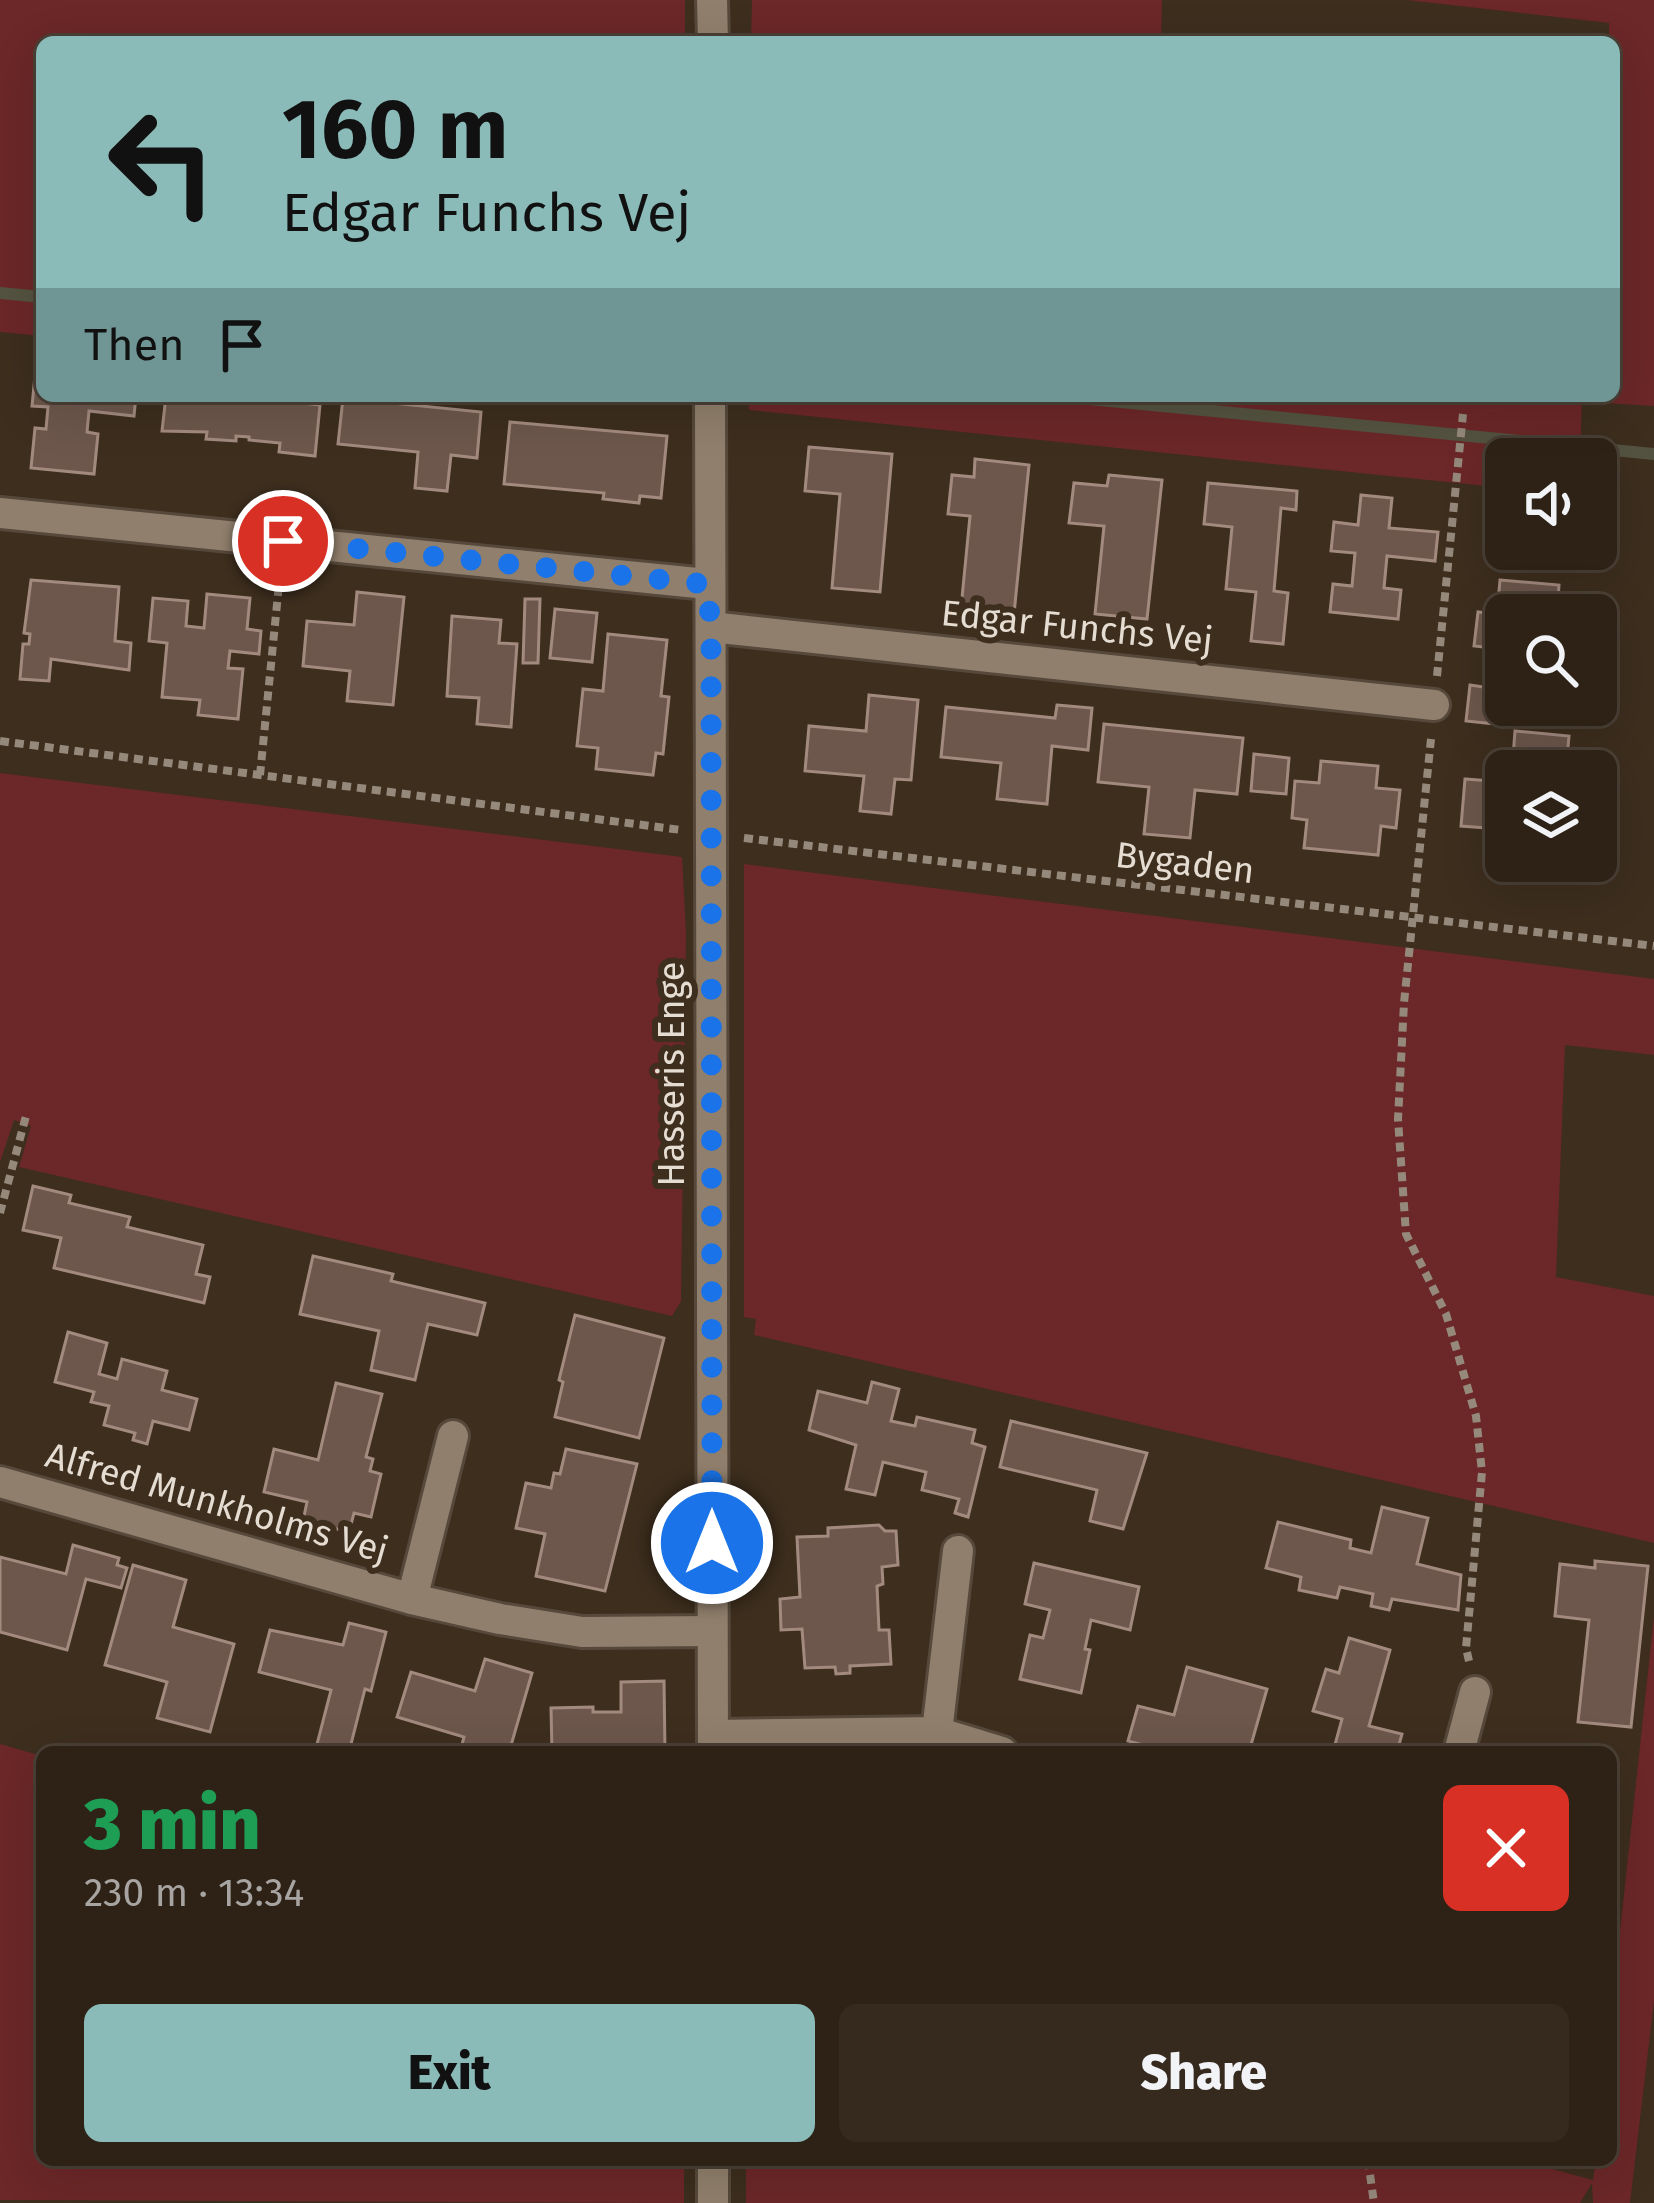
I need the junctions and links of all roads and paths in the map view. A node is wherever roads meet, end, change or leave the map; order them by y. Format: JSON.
{"nodes":[{"id":1,"x":712,"y":0,"type":"edge"},
{"id":2,"x":712,"y":36,"type":"edge"},
{"id":3,"x":710,"y":402,"type":"edge"},
{"id":4,"x":1463,"y":415,"type":"dead end"},
{"id":5,"x":0,"y":512,"type":"edge"},
{"id":6,"x":283,"y":541,"type":"junction"},
{"id":7,"x":707,"y":584,"type":"junction"},
{"id":8,"x":711,"y":627,"type":"junction"},
{"id":9,"x":1434,"y":705,"type":"junction"},
{"id":10,"x":0,"y":741,"type":"edge"},
{"id":11,"x":260,"y":775,"type":"junction"},
{"id":12,"x":710,"y":834,"type":"junction"},
{"id":13,"x":1413,"y":917,"type":"junction"},
{"id":14,"x":1654,"y":946,"type":"edge"},
{"id":15,"x":26,"y":1116,"type":"dead end"},
{"id":16,"x":0,"y":1214,"type":"edge"},
{"id":17,"x":453,"y":1436,"type":"dead end"},
{"id":18,"x":0,"y":1482,"type":"edge"},
{"id":19,"x":958,"y":1551,"type":"dead end"},
{"id":20,"x":412,"y":1598,"type":"junction"},
{"id":21,"x":712,"y":1631,"type":"junction"},
{"id":22,"x":1475,"y":1692,"type":"joint"},
{"id":23,"x":937,"y":1732,"type":"junction"},
{"id":24,"x":713,"y":1744,"type":"edge"},
{"id":25,"x":982,"y":1746,"type":"edge"},
{"id":26,"x":1461,"y":1746,"type":"edge"},
{"id":27,"x":713,"y":2166,"type":"edge"},
{"id":28,"x":1369,"y":2166,"type":"edge"},
{"id":29,"x":713,"y":2203,"type":"edge"},
{"id":30,"x":1374,"y":2203,"type":"edge"}],
"edges":[{"from":1,"to":2,"type":"street"},
{"from":3,"to":7,"type":"street","name":"Hasseris Enge"},
{"from":4,"to":9,"type":"path"},
{"from":5,"to":6,"type":"street"},
{"from":6,"to":7,"type":"street"},
{"from":6,"to":11,"type":"path"},
{"from":7,"to":8,"type":"street","name":"Hasseris Enge"},
{"from":8,"to":9,"type":"street","name":"Edgar Funchs Vej"},
{"from":8,"to":12,"type":"street","name":"Hasseris Enge"},
{"from":9,"to":13,"type":"path"},
{"from":10,"to":11,"type":"path","name":"Bygaden"},
{"from":11,"to":12,"type":"path","name":"Bygaden"},
{"from":12,"to":13,"type":"path","name":"Bygaden"},
{"from":12,"to":21,"type":"street","name":"Hasseris Enge"},
{"from":13,"to":14,"type":"path","name":"Bygaden"},
{"from":13,"to":22,"type":"path"},
{"from":15,"to":16,"type":"path"},
{"from":17,"to":20,"type":"street","name":"Alfred Munkholms Vej"},
{"from":18,"to":20,"type":"street","name":"Alfred Munkholms Vej"},
{"from":19,"to":23,"type":"street"},
{"from":20,"to":21,"type":"street","name":"Alfred Munkholms Vej"},
{"from":21,"to":24,"type":"street","name":"Hasseris Enge"},
{"from":22,"to":26,"type":"street"},
{"from":23,"to":24,"type":"street"},
{"from":23,"to":25,"type":"street"},
{"from":27,"to":29,"type":"street"},
{"from":28,"to":30,"type":"path"}]}
